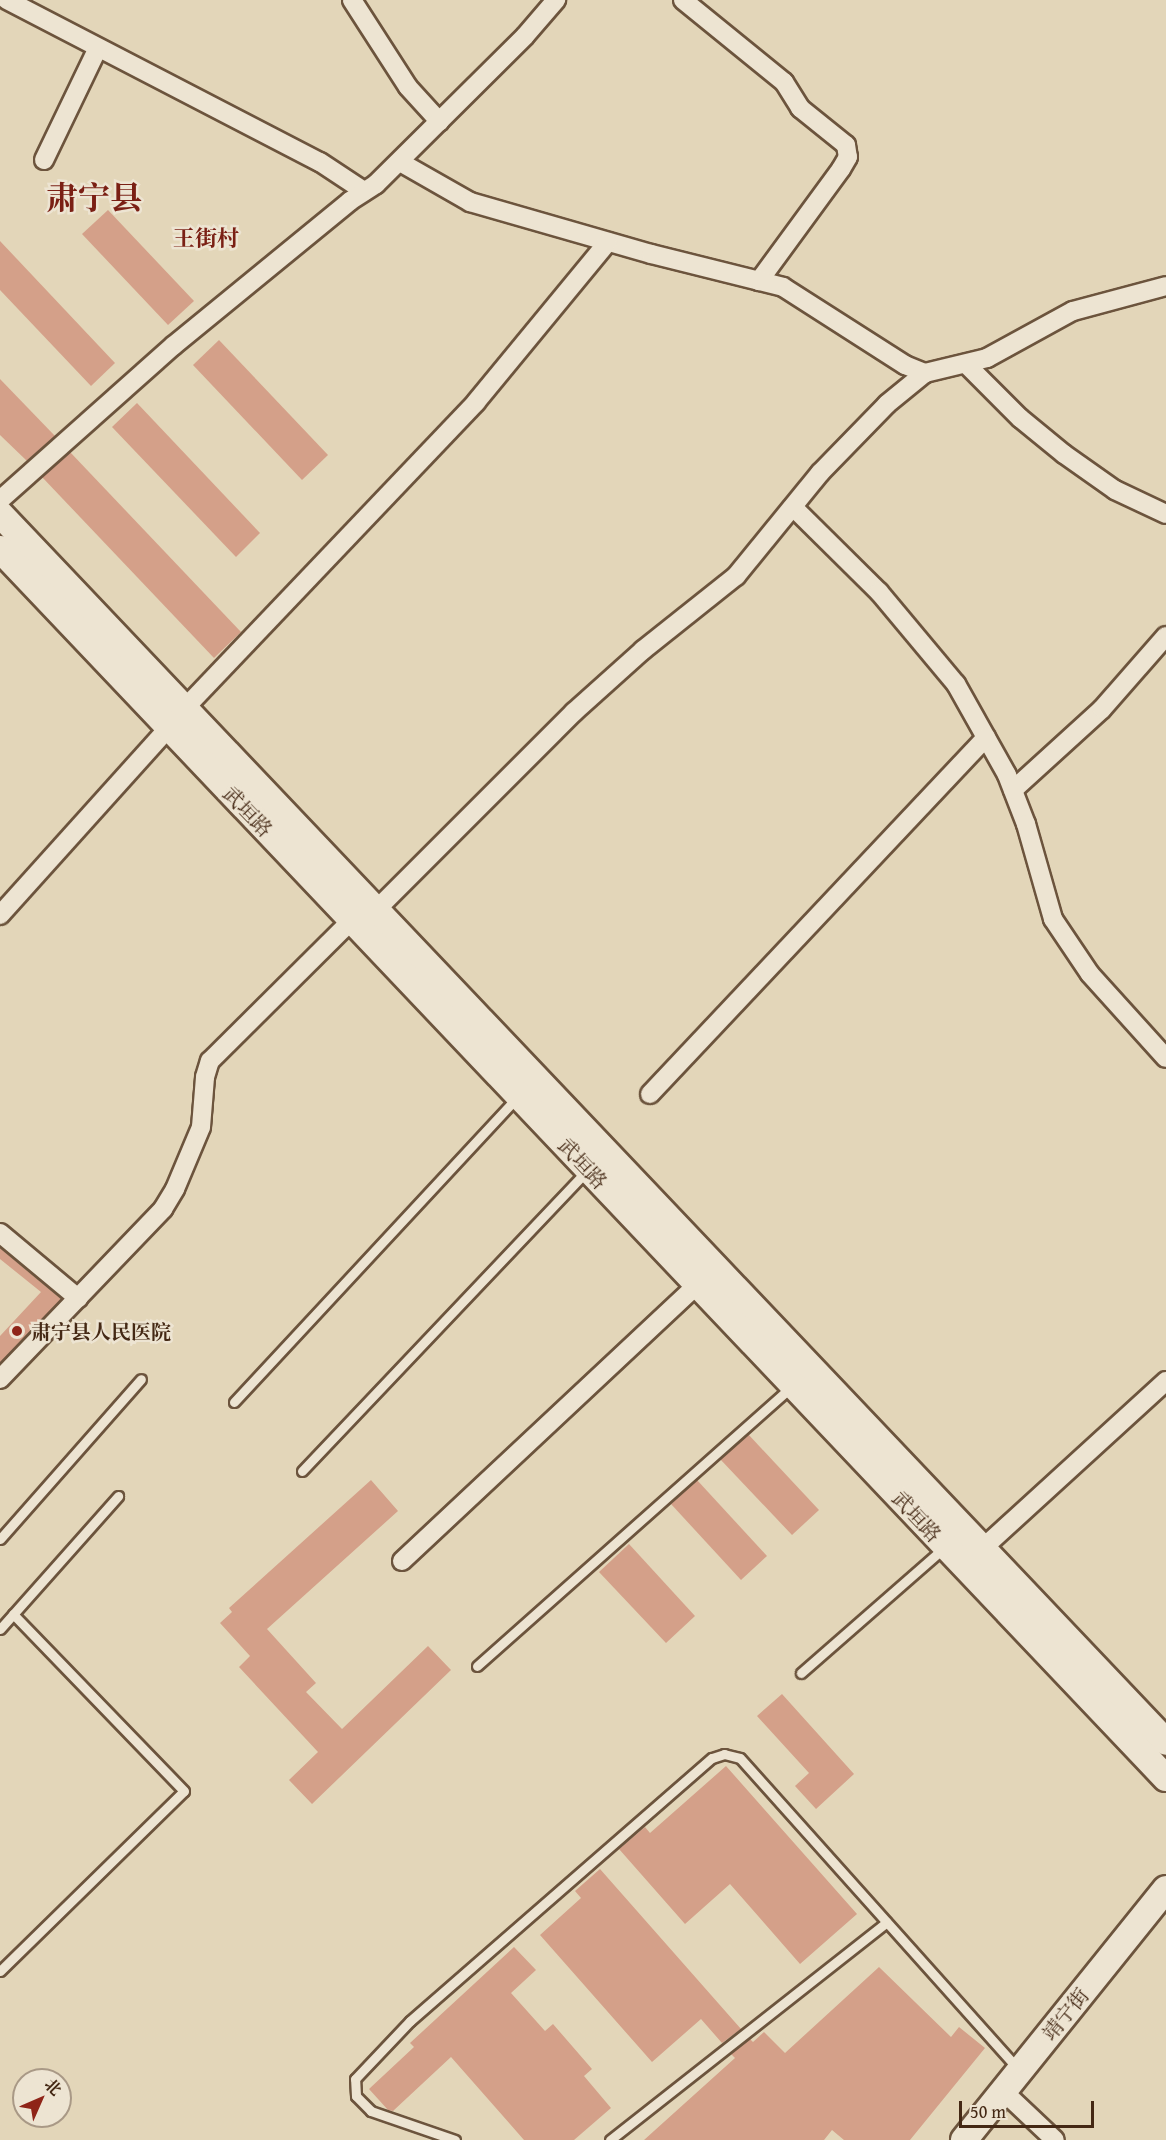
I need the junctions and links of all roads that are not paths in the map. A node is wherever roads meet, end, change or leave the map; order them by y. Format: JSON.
{"nodes":[{"id":1,"x":7,"y":0,"type":"edge"},
{"id":2,"x":352,"y":0,"type":"edge"},
{"id":3,"x":556,"y":0,"type":"edge"},
{"id":4,"x":683,"y":0,"type":"edge"},
{"id":5,"x":98,"y":48,"type":"junction"},
{"id":6,"x":440,"y":122,"type":"junction"},
{"id":7,"x":44,"y":160,"type":"dead end"},
{"id":8,"x":400,"y":162,"type":"junction"},
{"id":9,"x":364,"y":191,"type":"junction"},
{"id":10,"x":608,"y":242,"type":"junction"},
{"id":11,"x":759,"y":281,"type":"junction"},
{"id":12,"x":1166,"y":286,"type":"edge"},
{"id":13,"x":967,"y":365,"type":"junction"},
{"id":14,"x":925,"y":373,"type":"junction"},
{"id":15,"x":0,"y":501,"type":"edge"},
{"id":16,"x":793,"y":507,"type":"junction"},
{"id":17,"x":0,"y":514,"type":"edge"},
{"id":18,"x":1166,"y":514,"type":"edge"},
{"id":19,"x":0,"y":549,"type":"edge"},
{"id":20,"x":1166,"y":636,"type":"edge"},
{"id":21,"x":177,"y":718,"type":"junction"},
{"id":22,"x":986,"y":737,"type":"junction"},
{"id":23,"x":1013,"y":790,"type":"junction"},
{"id":24,"x":376,"y":910,"type":"junction"},
{"id":25,"x":0,"y":915,"type":"edge"},
{"id":26,"x":352,"y":920,"type":"junction"},
{"id":27,"x":1166,"y":1058,"type":"edge"},
{"id":28,"x":650,"y":1094,"type":"dead end"},
{"id":29,"x":518,"y":1095,"type":"junction"},
{"id":30,"x":588,"y":1169,"type":"junction"},
{"id":31,"x":0,"y":1233,"type":"edge"},
{"id":32,"x":698,"y":1284,"type":"junction"},
{"id":33,"x":78,"y":1298,"type":"junction"},
{"id":34,"x":0,"y":1379,"type":"edge"},
{"id":35,"x":141,"y":1379,"type":"dead end"},
{"id":36,"x":1166,"y":1381,"type":"edge"},
{"id":37,"x":793,"y":1385,"type":"junction"},
{"id":38,"x":234,"y":1402,"type":"dead end"},
{"id":39,"x":302,"y":1471,"type":"dead end"},
{"id":40,"x":118,"y":1496,"type":"dead end"},
{"id":41,"x":0,"y":1539,"type":"edge"},
{"id":42,"x":946,"y":1546,"type":"junction"},
{"id":43,"x":982,"y":1549,"type":"junction"},
{"id":44,"x":402,"y":1561,"type":"dead end"},
{"id":45,"x":13,"y":1614,"type":"junction"},
{"id":46,"x":0,"y":1629,"type":"edge"},
{"id":47,"x":477,"y":1666,"type":"dead end"},
{"id":48,"x":801,"y":1673,"type":"dead end"},
{"id":49,"x":1166,"y":1742,"type":"edge"},
{"id":50,"x":1166,"y":1778,"type":"edge"},
{"id":51,"x":1166,"y":1888,"type":"edge"},
{"id":52,"x":886,"y":1922,"type":"junction"},
{"id":53,"x":0,"y":1971,"type":"edge"},
{"id":54,"x":1020,"y":2070,"type":"junction"},
{"id":55,"x":1003,"y":2091,"type":"junction"},
{"id":56,"x":455,"y":2140,"type":"edge"},
{"id":57,"x":610,"y":2140,"type":"edge"},
{"id":58,"x":964,"y":2140,"type":"edge"},
{"id":59,"x":1055,"y":2140,"type":"edge"}],
"edges":[{"from":1,"to":5,"type":"street"},
{"from":2,"to":6,"type":"street"},
{"from":3,"to":6,"type":"street"},
{"from":4,"to":11,"type":"street"},
{"from":5,"to":7,"type":"street"},
{"from":5,"to":9,"type":"street"},
{"from":6,"to":8,"type":"street"},
{"from":8,"to":9,"type":"street"},
{"from":8,"to":10,"type":"street"},
{"from":9,"to":15,"type":"street"},
{"from":10,"to":11,"type":"street"},
{"from":10,"to":21,"type":"street"},
{"from":11,"to":14,"type":"street"},
{"from":12,"to":13,"type":"street"},
{"from":13,"to":14,"type":"street"},
{"from":13,"to":18,"type":"street"},
{"from":14,"to":16,"type":"street"},
{"from":16,"to":22,"type":"street"},
{"from":16,"to":24,"type":"street"},
{"from":17,"to":21,"type":"main road","name":"武垣路"},
{"from":19,"to":21,"type":"main road","name":"武垣路"},
{"from":20,"to":23,"type":"street"},
{"from":21,"to":24,"type":"main road","name":"武垣路"},
{"from":21,"to":25,"type":"street"},
{"from":21,"to":26,"type":"main road","name":"武垣路"},
{"from":22,"to":23,"type":"street"},
{"from":22,"to":28,"type":"street"},
{"from":23,"to":27,"type":"street"},
{"from":24,"to":43,"type":"main road","name":"武垣路"},
{"from":26,"to":29,"type":"main road","name":"武垣路"},
{"from":26,"to":33,"type":"street"},
{"from":29,"to":30,"type":"main road","name":"武垣路"},
{"from":29,"to":38,"type":"lane"},
{"from":30,"to":32,"type":"main road","name":"武垣路"},
{"from":30,"to":39,"type":"lane"},
{"from":31,"to":33,"type":"street"},
{"from":32,"to":37,"type":"main road","name":"武垣路"},
{"from":32,"to":44,"type":"street"},
{"from":33,"to":34,"type":"street"},
{"from":35,"to":41,"type":"lane"},
{"from":36,"to":43,"type":"street"},
{"from":37,"to":42,"type":"main road","name":"武垣路"},
{"from":37,"to":47,"type":"lane"},
{"from":40,"to":45,"type":"lane"},
{"from":42,"to":48,"type":"lane"},
{"from":42,"to":50,"type":"main road","name":"武垣路"},
{"from":43,"to":49,"type":"main road","name":"武垣路"},
{"from":45,"to":46,"type":"lane"},
{"from":45,"to":53,"type":"lane"},
{"from":51,"to":54,"type":"main road","name":"靖宁街"},
{"from":52,"to":54,"type":"lane"},
{"from":52,"to":56,"type":"lane"},
{"from":52,"to":57,"type":"lane"},
{"from":54,"to":55,"type":"main road","name":"靖宁街"},
{"from":55,"to":58,"type":"main road","name":"靖宁街"},
{"from":55,"to":59,"type":"street"}]}
